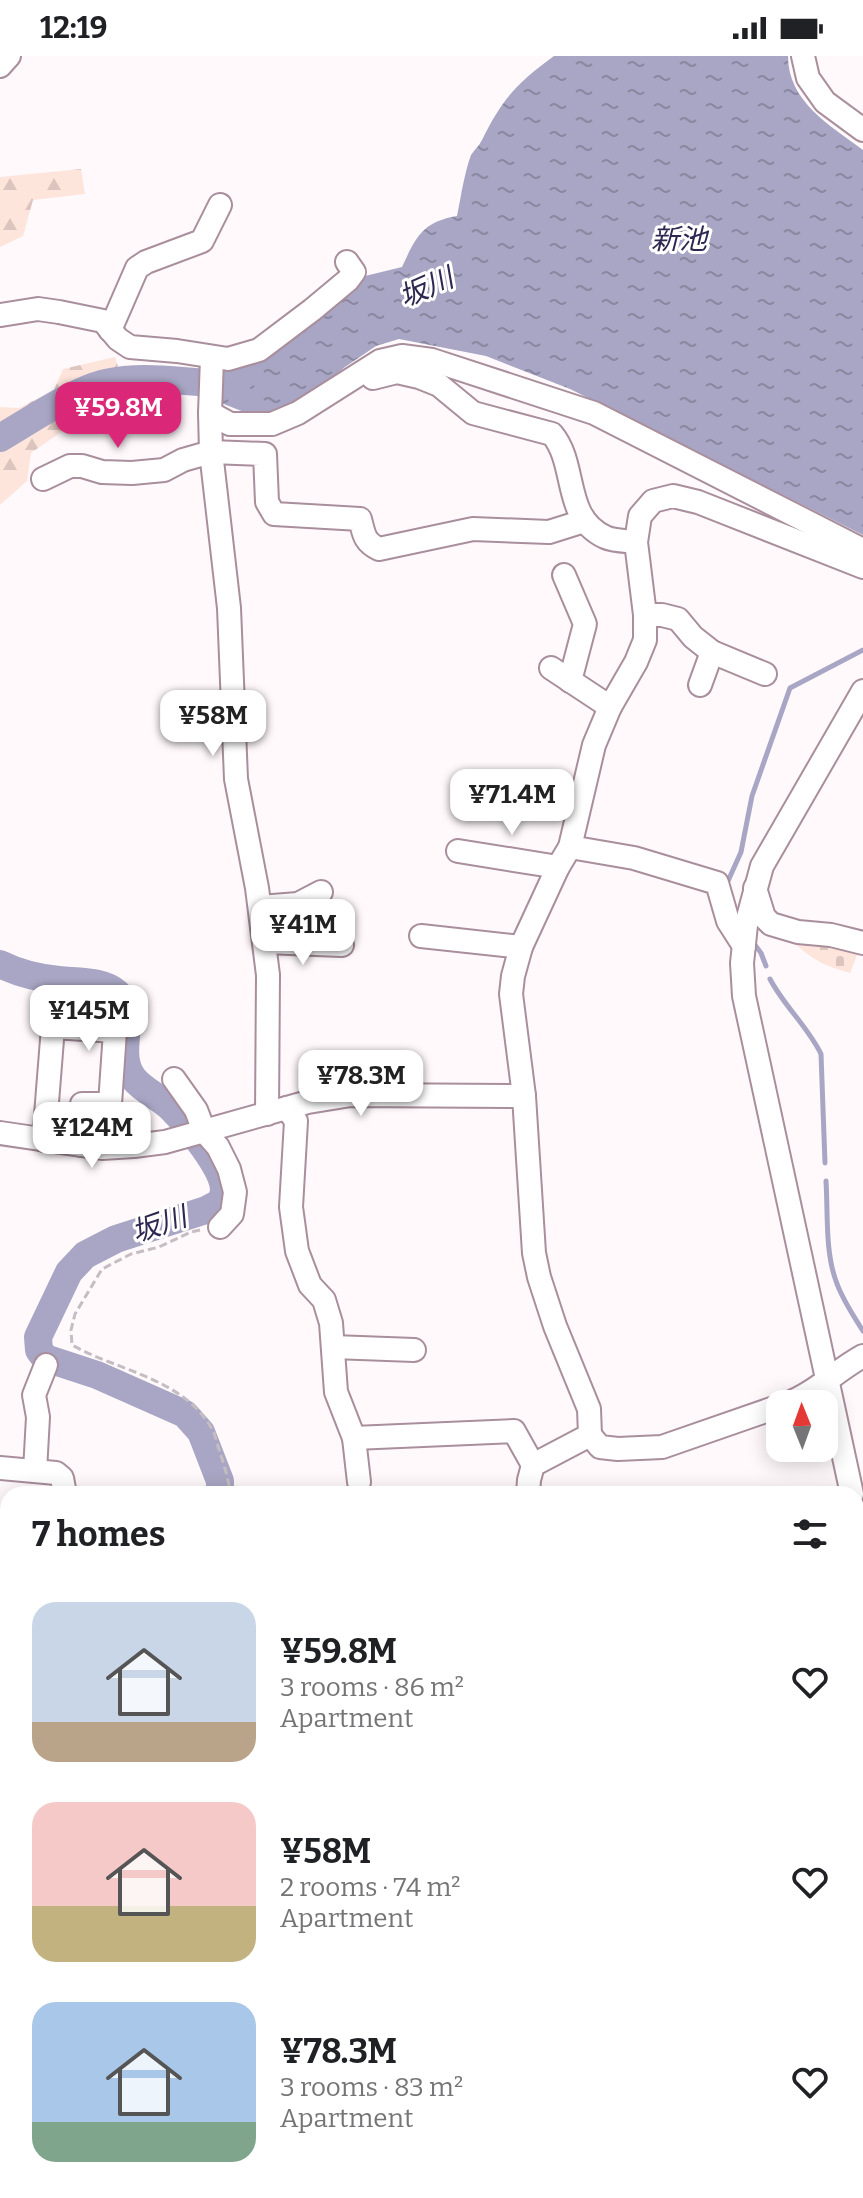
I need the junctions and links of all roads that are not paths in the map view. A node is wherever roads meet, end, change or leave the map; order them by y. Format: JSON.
{"nodes":[{"id":1,"x":9,"y":56,"type":"edge"},
{"id":2,"x":803,"y":56,"type":"edge"},
{"id":3,"x":0,"y":66,"type":"edge"},
{"id":4,"x":863,"y":130,"type":"edge"},
{"id":5,"x":220,"y":205,"type":"dead end"},
{"id":6,"x":347,"y":262,"type":"dead end"},
{"id":7,"x":1,"y":315,"type":"edge"},
{"id":8,"x":110,"y":330,"type":"junction"},
{"id":9,"x":212,"y":360,"type":"junction"},
{"id":10,"x":334,"y":390,"type":"junction"},
{"id":11,"x":210,"y":408,"type":"junction"},
{"id":12,"x":211,"y":452,"type":"junction"},
{"id":13,"x":43,"y":479,"type":"dead end"},
{"id":14,"x":584,"y":521,"type":"junction"},
{"id":15,"x":636,"y":542,"type":"junction"},
{"id":16,"x":863,"y":550,"type":"edge"},
{"id":17,"x":863,"y":567,"type":"edge"},
{"id":18,"x":564,"y":575,"type":"dead end"},
{"id":19,"x":645,"y":615,"type":"junction"},
{"id":20,"x":712,"y":652,"type":"junction"},
{"id":21,"x":765,"y":674,"type":"dead end"},
{"id":22,"x":700,"y":685,"type":"dead end"},
{"id":23,"x":863,"y":691,"type":"edge"},
{"id":24,"x":610,"y":707,"type":"junction"},
{"id":25,"x":570,"y":847,"type":"junction"},
{"id":26,"x":458,"y":851,"type":"dead end"},
{"id":27,"x":558,"y":867,"type":"junction"},
{"id":28,"x":717,"y":883,"type":"junction"},
{"id":29,"x":321,"y":892,"type":"dead end"},
{"id":30,"x":754,"y":892,"type":"junction"},
{"id":31,"x":260,"y":907,"type":"junction"},
{"id":32,"x":421,"y":936,"type":"dead end"},
{"id":33,"x":264,"y":942,"type":"junction"},
{"id":34,"x":863,"y":943,"type":"edge"},
{"id":35,"x":342,"y":945,"type":"dead end"},
{"id":36,"x":744,"y":946,"type":"junction"},
{"id":37,"x":521,"y":947,"type":"junction"},
{"id":38,"x":174,"y":1079,"type":"dead end"},
{"id":39,"x":524,"y":1096,"type":"junction"},
{"id":40,"x":277,"y":1111,"type":"junction"},
{"id":41,"x":0,"y":1133,"type":"edge"},
{"id":42,"x":194,"y":1134,"type":"junction"},
{"id":43,"x":44,"y":1140,"type":"junction"},
{"id":44,"x":82,"y":1145,"type":"junction"},
{"id":45,"x":220,"y":1227,"type":"road end"},
{"id":46,"x":333,"y":1347,"type":"junction"},
{"id":47,"x":414,"y":1350,"type":"dead end"},
{"id":48,"x":863,"y":1356,"type":"edge"},
{"id":49,"x":46,"y":1365,"type":"dead end"},
{"id":50,"x":829,"y":1379,"type":"junction"},
{"id":51,"x":812,"y":1390,"type":"edge"},
{"id":52,"x":829,"y":1390,"type":"edge"},
{"id":53,"x":766,"y":1412,"type":"edge"},
{"id":54,"x":590,"y":1435,"type":"junction"},
{"id":55,"x":354,"y":1438,"type":"junction"},
{"id":56,"x":838,"y":1442,"type":"edge"},
{"id":57,"x":533,"y":1465,"type":"junction"},
{"id":58,"x":0,"y":1468,"type":"edge"},
{"id":59,"x":35,"y":1471,"type":"junction"},
{"id":60,"x":359,"y":1482,"type":"dead end"},
{"id":61,"x":64,"y":1486,"type":"edge"},
{"id":62,"x":529,"y":1486,"type":"edge"},
{"id":63,"x":850,"y":1486,"type":"edge"}],
"edges":[{"from":1,"to":3,"type":"street"},
{"from":2,"to":4,"type":"street"},
{"from":5,"to":8,"type":"street"},
{"from":6,"to":9,"type":"street"},
{"from":7,"to":8,"type":"street"},
{"from":8,"to":9,"type":"street"},
{"from":9,"to":11,"type":"street"},
{"from":10,"to":11,"type":"street"},
{"from":10,"to":14,"type":"street"},
{"from":10,"to":16,"type":"street"},
{"from":11,"to":12,"type":"street"},
{"from":12,"to":13,"type":"street"},
{"from":12,"to":14,"type":"street"},
{"from":12,"to":31,"type":"street"},
{"from":14,"to":15,"type":"street"},
{"from":15,"to":17,"type":"street"},
{"from":15,"to":19,"type":"street"},
{"from":18,"to":24,"type":"street"},
{"from":19,"to":20,"type":"street"},
{"from":19,"to":24,"type":"street"},
{"from":20,"to":21,"type":"street"},
{"from":20,"to":22,"type":"street"},
{"from":23,"to":30,"type":"street"},
{"from":24,"to":25,"type":"street"},
{"from":25,"to":27,"type":"street"},
{"from":25,"to":28,"type":"street"},
{"from":26,"to":27,"type":"street"},
{"from":27,"to":37,"type":"street"},
{"from":28,"to":30,"type":"street"},
{"from":28,"to":36,"type":"street"},
{"from":29,"to":31,"type":"street"},
{"from":30,"to":34,"type":"street"},
{"from":30,"to":36,"type":"street"},
{"from":31,"to":33,"type":"street"},
{"from":32,"to":37,"type":"street"},
{"from":33,"to":35,"type":"street"},
{"from":33,"to":40,"type":"street"},
{"from":36,"to":50,"type":"street"},
{"from":37,"to":39,"type":"street"},
{"from":38,"to":42,"type":"street"},
{"from":39,"to":40,"type":"street"},
{"from":39,"to":54,"type":"street"},
{"from":40,"to":42,"type":"street"},
{"from":40,"to":46,"type":"street"},
{"from":41,"to":43,"type":"street"},
{"from":42,"to":44,"type":"street"},
{"from":42,"to":45,"type":"street"},
{"from":43,"to":44,"type":"street"},
{"from":43,"to":44,"type":"street"},
{"from":46,"to":47,"type":"street"},
{"from":46,"to":55,"type":"street"},
{"from":48,"to":50,"type":"street"},
{"from":49,"to":59,"type":"street"},
{"from":50,"to":51,"type":"street"},
{"from":50,"to":52,"type":"street"},
{"from":53,"to":54,"type":"street"},
{"from":54,"to":57,"type":"street"},
{"from":55,"to":57,"type":"street"},
{"from":55,"to":60,"type":"street"},
{"from":56,"to":63,"type":"street"},
{"from":57,"to":62,"type":"street"},
{"from":58,"to":59,"type":"street"},
{"from":59,"to":61,"type":"street"}]}
